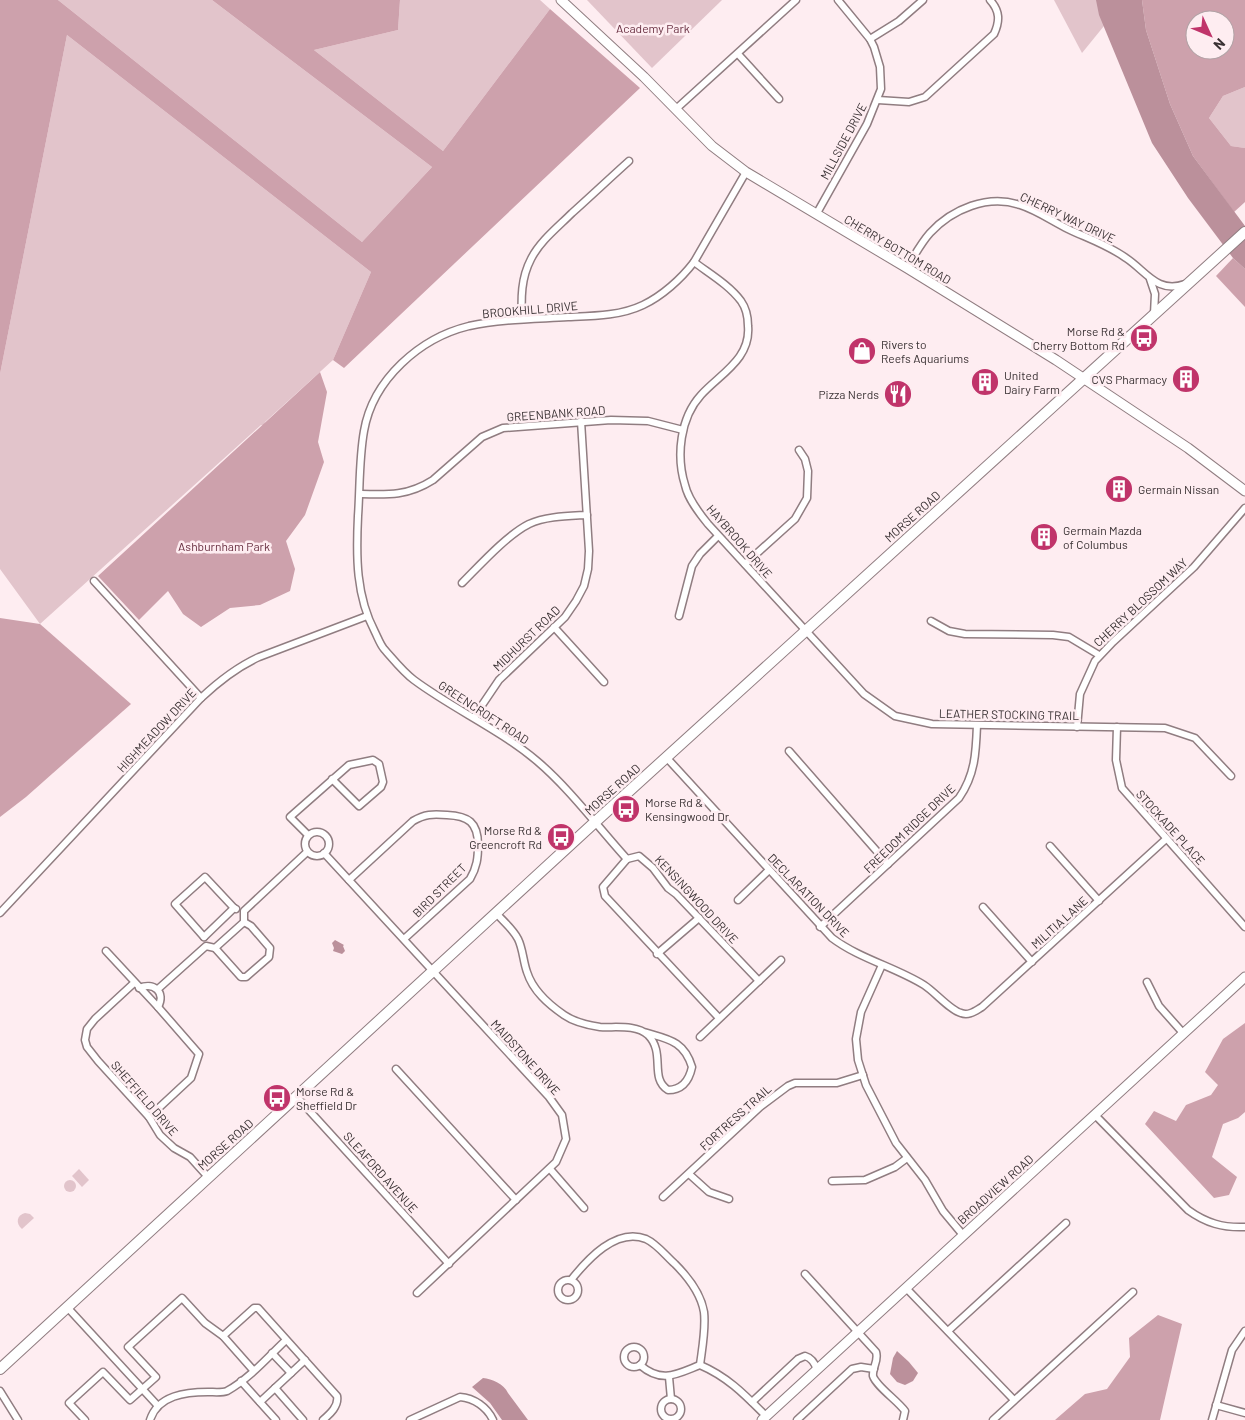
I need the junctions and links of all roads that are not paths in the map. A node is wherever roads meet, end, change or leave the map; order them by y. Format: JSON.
{"nodes":[{"id":1,"x":562,"y":0,"type":"edge"},
{"id":2,"x":796,"y":0,"type":"edge"},
{"id":3,"x":838,"y":0,"type":"edge"},
{"id":4,"x":923,"y":0,"type":"edge"},
{"id":5,"x":990,"y":0,"type":"edge"},
{"id":6,"x":870,"y":39,"type":"junction"},
{"id":7,"x":738,"y":54,"type":"junction"},
{"id":8,"x":779,"y":99,"type":"dead end"},
{"id":9,"x":878,"y":100,"type":"junction"},
{"id":10,"x":676,"y":110,"type":"junction"},
{"id":11,"x":629,"y":161,"type":"dead end"},
{"id":12,"x":746,"y":172,"type":"junction"},
{"id":13,"x":816,"y":213,"type":"junction"},
{"id":14,"x":1245,"y":232,"type":"edge"},
{"id":15,"x":694,"y":262,"type":"junction"},
{"id":16,"x":906,"y":268,"type":"junction"},
{"id":17,"x":1149,"y":278,"type":"junction"},
{"id":18,"x":1188,"y":283,"type":"junction"},
{"id":19,"x":1154,"y":314,"type":"junction"},
{"id":20,"x":522,"y":319,"type":"junction"},
{"id":21,"x":1083,"y":379,"type":"junction"},
{"id":22,"x":581,"y":421,"type":"junction"},
{"id":23,"x":683,"y":430,"type":"junction"},
{"id":24,"x":799,"y":450,"type":"dead end"},
{"id":25,"x":1245,"y":491,"type":"edge"},
{"id":26,"x":360,"y":494,"type":"junction"},
{"id":27,"x":1245,"y":508,"type":"edge"},
{"id":28,"x":587,"y":515,"type":"junction"},
{"id":29,"x":718,"y":536,"type":"junction"},
{"id":30,"x":745,"y":564,"type":"junction"},
{"id":31,"x":94,"y":581,"type":"dead end"},
{"id":32,"x":462,"y":583,"type":"dead end"},
{"id":33,"x":367,"y":616,"type":"junction"},
{"id":34,"x":679,"y":616,"type":"dead end"},
{"id":35,"x":931,"y":621,"type":"dead end"},
{"id":36,"x":554,"y":628,"type":"junction"},
{"id":37,"x":805,"y":630,"type":"junction"},
{"id":38,"x":1099,"y":655,"type":"junction"},
{"id":39,"x":604,"y":682,"type":"dead end"},
{"id":40,"x":201,"y":698,"type":"junction"},
{"id":41,"x":474,"y":718,"type":"junction"},
{"id":42,"x":976,"y":726,"type":"junction"},
{"id":43,"x":1077,"y":726,"type":"junction"},
{"id":44,"x":1117,"y":727,"type":"junction"},
{"id":45,"x":789,"y":751,"type":"dead end"},
{"id":46,"x":666,"y":757,"type":"junction"},
{"id":47,"x":1231,"y":776,"type":"dead end"},
{"id":48,"x":332,"y":779,"type":"junction"},
{"id":49,"x":594,"y":822,"type":"junction"},
{"id":50,"x":308,"y":836,"type":"junction"},
{"id":51,"x":1166,"y":839,"type":"junction"},
{"id":52,"x":1050,"y":846,"type":"dead end"},
{"id":53,"x":307,"y":852,"type":"junction"},
{"id":54,"x":324,"y":853,"type":"junction"},
{"id":55,"x":627,"y":859,"type":"junction"},
{"id":56,"x":888,"y":864,"type":"junction"},
{"id":57,"x":769,"y":870,"type":"junction"},
{"id":58,"x":349,"y":880,"type":"junction"},
{"id":59,"x":738,"y":900,"type":"dead end"},
{"id":60,"x":1099,"y":901,"type":"junction"},
{"id":61,"x":983,"y":907,"type":"dead end"},
{"id":62,"x":234,"y":908,"type":"junction"},
{"id":63,"x":244,"y":911,"type":"junction"},
{"id":64,"x":0,"y":913,"type":"edge"},
{"id":65,"x":496,"y":913,"type":"junction"},
{"id":66,"x":699,"y":918,"type":"junction"},
{"id":67,"x":244,"y":922,"type":"junction"},
{"id":68,"x":820,"y":926,"type":"junction"},
{"id":69,"x":1245,"y":927,"type":"edge"},
{"id":70,"x":204,"y":937,"type":"junction"},
{"id":71,"x":404,"y":939,"type":"junction"},
{"id":72,"x":206,"y":946,"type":"junction"},
{"id":73,"x":215,"y":948,"type":"junction"},
{"id":74,"x":106,"y":951,"type":"dead end"},
{"id":75,"x":657,"y":954,"type":"junction"},
{"id":76,"x":781,"y":960,"type":"dead end"},
{"id":77,"x":1032,"y":962,"type":"junction"},
{"id":78,"x":882,"y":966,"type":"junction"},
{"id":79,"x":432,"y":971,"type":"junction"},
{"id":80,"x":1245,"y":977,"type":"edge"},
{"id":81,"x":759,"y":981,"type":"junction"},
{"id":82,"x":1147,"y":982,"type":"dead end"},
{"id":83,"x":134,"y":983,"type":"junction"},
{"id":84,"x":139,"y":988,"type":"junction"},
{"id":85,"x":158,"y":990,"type":"junction"},
{"id":86,"x":158,"y":1007,"type":"junction"},
{"id":87,"x":963,"y":1014,"type":"joint"},
{"id":88,"x":719,"y":1018,"type":"junction"},
{"id":89,"x":644,"y":1032,"type":"junction"},
{"id":90,"x":1183,"y":1033,"type":"junction"},
{"id":91,"x":700,"y":1037,"type":"dead end"},
{"id":92,"x":396,"y":1069,"type":"dead end"},
{"id":93,"x":863,"y":1075,"type":"junction"},
{"id":94,"x":296,"y":1096,"type":"junction"},
{"id":95,"x":1095,"y":1115,"type":"junction"},
{"id":96,"x":149,"y":1117,"type":"junction"},
{"id":97,"x":907,"y":1158,"type":"junction"},
{"id":98,"x":550,"y":1169,"type":"junction"},
{"id":99,"x":689,"y":1174,"type":"junction"},
{"id":100,"x":208,"y":1177,"type":"junction"},
{"id":101,"x":832,"y":1181,"type":"dead end"},
{"id":102,"x":663,"y":1198,"type":"dead end"},
{"id":103,"x":516,"y":1200,"type":"junction"},
{"id":104,"x":729,"y":1200,"type":"dead end"},
{"id":105,"x":584,"y":1208,"type":"dead end"},
{"id":106,"x":1066,"y":1223,"type":"dead end"},
{"id":107,"x":1245,"y":1227,"type":"edge"},
{"id":108,"x":963,"y":1235,"type":"junction"},
{"id":109,"x":449,"y":1264,"type":"junction"},
{"id":110,"x":805,"y":1274,"type":"dead end"},
{"id":111,"x":571,"y":1280,"type":"dead end"},
{"id":112,"x":906,"y":1288,"type":"junction"},
{"id":113,"x":1133,"y":1292,"type":"dead end"},
{"id":114,"x":417,"y":1294,"type":"dead end"},
{"id":115,"x":67,"y":1307,"type":"junction"},
{"id":116,"x":858,"y":1332,"type":"junction"},
{"id":117,"x":948,"y":1332,"type":"junction"},
{"id":118,"x":1245,"y":1332,"type":"edge"},
{"id":119,"x":223,"y":1336,"type":"junction"},
{"id":120,"x":286,"y":1340,"type":"junction"},
{"id":121,"x":272,"y":1353,"type":"junction"},
{"id":122,"x":305,"y":1360,"type":"junction"},
{"id":123,"x":640,"y":1365,"type":"dead end"},
{"id":124,"x":700,"y":1365,"type":"junction"},
{"id":125,"x":0,"y":1369,"type":"edge"},
{"id":126,"x":874,"y":1369,"type":"junction"},
{"id":127,"x":253,"y":1370,"type":"junction"},
{"id":128,"x":817,"y":1370,"type":"junction"},
{"id":129,"x":291,"y":1373,"type":"junction"},
{"id":130,"x":669,"y":1377,"type":"junction"},
{"id":131,"x":241,"y":1381,"type":"junction"},
{"id":132,"x":274,"y":1388,"type":"junction"},
{"id":133,"x":142,"y":1389,"type":"junction"},
{"id":134,"x":0,"y":1391,"type":"edge"},
{"id":135,"x":671,"y":1400,"type":"dead end"},
{"id":136,"x":1014,"y":1400,"type":"junction"},
{"id":137,"x":260,"y":1402,"type":"junction"},
{"id":138,"x":752,"y":1402,"type":"junction"},
{"id":139,"x":1216,"y":1405,"type":"junction"},
{"id":140,"x":158,"y":1406,"type":"junction"},
{"id":141,"x":1245,"y":1413,"type":"edge"},
{"id":142,"x":764,"y":1418,"type":"edge"},
{"id":143,"x":904,"y":1418,"type":"edge"},
{"id":144,"x":18,"y":1420,"type":"edge"},
{"id":145,"x":85,"y":1420,"type":"edge"},
{"id":146,"x":150,"y":1420,"type":"edge"},
{"id":147,"x":276,"y":1420,"type":"edge"},
{"id":148,"x":303,"y":1420,"type":"edge"},
{"id":149,"x":323,"y":1420,"type":"edge"},
{"id":150,"x":410,"y":1420,"type":"edge"},
{"id":151,"x":493,"y":1420,"type":"edge"},
{"id":152,"x":797,"y":1420,"type":"edge"},
{"id":153,"x":993,"y":1420,"type":"edge"},
{"id":154,"x":1212,"y":1420,"type":"edge"}],
"edges":[{"from":1,"to":10,"type":"main road","name":"CHERRY BOTTOM ROAD"},
{"from":2,"to":7,"type":"street"},
{"from":3,"to":6,"type":"street","name":"MILLSIDE DRIVE"},
{"from":4,"to":6,"type":"street"},
{"from":5,"to":9,"type":"street"},
{"from":6,"to":9,"type":"street","name":"MILLSIDE DRIVE"},
{"from":7,"to":8,"type":"street"},
{"from":7,"to":10,"type":"street"},
{"from":9,"to":13,"type":"street","name":"MILLSIDE DRIVE"},
{"from":10,"to":12,"type":"main road","name":"CHERRY BOTTOM ROAD"},
{"from":11,"to":20,"type":"street"},
{"from":12,"to":13,"type":"main road","name":"CHERRY BOTTOM ROAD"},
{"from":12,"to":15,"type":"street","name":"BROOKHILL DRIVE"},
{"from":13,"to":16,"type":"main road","name":"CHERRY BOTTOM ROAD"},
{"from":14,"to":18,"type":"main road","name":"MORSE ROAD"},
{"from":15,"to":20,"type":"street","name":"BROOKHILL DRIVE"},
{"from":15,"to":23,"type":"street","name":"HAYBROOK DRIVE"},
{"from":16,"to":17,"type":"street","name":"CHERRY WAY DRIVE"},
{"from":16,"to":21,"type":"main road","name":"CHERRY BOTTOM ROAD"},
{"from":17,"to":18,"type":"street","name":"CHERRY WAY DRIVE"},
{"from":17,"to":19,"type":"street"},
{"from":18,"to":19,"type":"main road","name":"MORSE ROAD"},
{"from":19,"to":21,"type":"main road","name":"MORSE ROAD"},
{"from":20,"to":26,"type":"street","name":"BROOKHILL DRIVE"},
{"from":21,"to":25,"type":"main road","name":"CHERRY BOTTOM ROAD"},
{"from":21,"to":37,"type":"main road","name":"MORSE ROAD"},
{"from":22,"to":23,"type":"street","name":"GREENBANK ROAD"},
{"from":22,"to":26,"type":"street","name":"GREENBANK ROAD"},
{"from":22,"to":28,"type":"street","name":"MIDHURST ROAD"},
{"from":23,"to":29,"type":"street","name":"HAYBROOK DRIVE"},
{"from":24,"to":30,"type":"street"},
{"from":26,"to":33,"type":"street","name":"BROOKHILL DRIVE"},
{"from":27,"to":38,"type":"street","name":"CHERRY BLOSSOM WAY"},
{"from":28,"to":32,"type":"street"},
{"from":28,"to":36,"type":"street","name":"MIDHURST ROAD"},
{"from":29,"to":30,"type":"street","name":"HAYBROOK DRIVE"},
{"from":29,"to":34,"type":"street"},
{"from":30,"to":37,"type":"street","name":"HAYBROOK DRIVE"},
{"from":31,"to":40,"type":"street"},
{"from":33,"to":40,"type":"street","name":"HIGHMEADOW DRIVE"},
{"from":33,"to":41,"type":"street","name":"GREENCROFT ROAD"},
{"from":35,"to":38,"type":"street"},
{"from":36,"to":39,"type":"street"},
{"from":36,"to":41,"type":"street","name":"MIDHURST ROAD"},
{"from":37,"to":42,"type":"street","name":"LEATHER STOCKING TRAIL"},
{"from":37,"to":46,"type":"main road","name":"MORSE ROAD"},
{"from":38,"to":43,"type":"street","name":"CHERRY BLOSSOM WAY"},
{"from":40,"to":64,"type":"street","name":"HIGHMEADOW DRIVE"},
{"from":41,"to":49,"type":"street","name":"GREENCROFT ROAD"},
{"from":42,"to":43,"type":"street","name":"LEATHER STOCKING TRAIL"},
{"from":42,"to":56,"type":"street","name":"FREEDOM RIDGE DRIVE"},
{"from":43,"to":44,"type":"street","name":"LEATHER STOCKING TRAIL"},
{"from":44,"to":47,"type":"street","name":"LEATHER STOCKING TRAIL"},
{"from":44,"to":51,"type":"street","name":"STOCKADE PLACE"},
{"from":45,"to":56,"type":"street"},
{"from":46,"to":49,"type":"main road","name":"MORSE ROAD"},
{"from":46,"to":57,"type":"street","name":"DECLARATION DRIVE"},
{"from":48,"to":48,"type":"street"},
{"from":48,"to":50,"type":"street"},
{"from":49,"to":55,"type":"street"},
{"from":49,"to":65,"type":"main road","name":"MORSE ROAD"},
{"from":50,"to":53,"type":"street"},
{"from":50,"to":54,"type":"street"},
{"from":51,"to":60,"type":"street","name":"MILITIA LANE"},
{"from":51,"to":69,"type":"street","name":"STOCKADE PLACE"},
{"from":52,"to":60,"type":"street"},
{"from":53,"to":54,"type":"street"},
{"from":53,"to":63,"type":"street"},
{"from":54,"to":58,"type":"street","name":"MAIDSTONE DRIVE"},
{"from":55,"to":66,"type":"street","name":"KENSINGWOOD DRIVE"},
{"from":55,"to":75,"type":"street"},
{"from":56,"to":68,"type":"street","name":"FREEDOM RIDGE DRIVE"},
{"from":57,"to":59,"type":"street"},
{"from":57,"to":68,"type":"street","name":"DECLARATION DRIVE"},
{"from":58,"to":71,"type":"street","name":"MAIDSTONE DRIVE"},
{"from":58,"to":71,"type":"street","name":"BIRD STREET"},
{"from":60,"to":77,"type":"street","name":"MILITIA LANE"},
{"from":61,"to":77,"type":"street"},
{"from":62,"to":63,"type":"street"},
{"from":62,"to":70,"type":"street"},
{"from":62,"to":70,"type":"street"},
{"from":63,"to":67,"type":"street"},
{"from":65,"to":79,"type":"main road","name":"MORSE ROAD"},
{"from":65,"to":89,"type":"street"},
{"from":66,"to":75,"type":"street"},
{"from":66,"to":81,"type":"street","name":"KENSINGWOOD DRIVE"},
{"from":67,"to":73,"type":"street"},
{"from":67,"to":73,"type":"street"},
{"from":68,"to":78,"type":"street","name":"DECLARATION DRIVE"},
{"from":70,"to":72,"type":"street"},
{"from":71,"to":79,"type":"street","name":"MAIDSTONE DRIVE"},
{"from":72,"to":73,"type":"street"},
{"from":72,"to":85,"type":"street"},
{"from":74,"to":83,"type":"street"},
{"from":75,"to":88,"type":"street"},
{"from":76,"to":81,"type":"street"},
{"from":77,"to":87,"type":"street","name":"MILITIA LANE"},
{"from":78,"to":87,"type":"street","name":"DECLARATION DRIVE"},
{"from":78,"to":93,"type":"street"},
{"from":79,"to":94,"type":"main road","name":"MORSE ROAD"},
{"from":79,"to":98,"type":"street","name":"MAIDSTONE DRIVE"},
{"from":80,"to":90,"type":"main road","name":"BROADVIEW ROAD"},
{"from":81,"to":88,"type":"street"},
{"from":82,"to":90,"type":"street"},
{"from":83,"to":84,"type":"street"},
{"from":83,"to":96,"type":"street","name":"SHEFFIELD DRIVE"},
{"from":84,"to":85,"type":"street"},
{"from":84,"to":86,"type":"street"},
{"from":85,"to":86,"type":"street"},
{"from":86,"to":96,"type":"street"},
{"from":88,"to":91,"type":"street"},
{"from":89,"to":89,"type":"street"},
{"from":90,"to":95,"type":"main road","name":"BROADVIEW ROAD"},
{"from":92,"to":103,"type":"street"},
{"from":93,"to":97,"type":"street"},
{"from":93,"to":99,"type":"street","name":"FORTRESS TRAIL"},
{"from":94,"to":100,"type":"main road","name":"MORSE ROAD"},
{"from":94,"to":109,"type":"street","name":"SLEAFORD AVENUE"},
{"from":95,"to":107,"type":"street"},
{"from":95,"to":108,"type":"main road","name":"BROADVIEW ROAD"},
{"from":96,"to":100,"type":"street","name":"SHEFFIELD DRIVE"},
{"from":97,"to":101,"type":"street"},
{"from":97,"to":108,"type":"street"},
{"from":98,"to":103,"type":"street","name":"MAIDSTONE DRIVE"},
{"from":98,"to":105,"type":"street"},
{"from":99,"to":102,"type":"street","name":"FORTRESS TRAIL"},
{"from":99,"to":104,"type":"street"},
{"from":100,"to":115,"type":"main road","name":"MORSE ROAD"},
{"from":103,"to":109,"type":"street","name":"MAIDSTONE DRIVE"},
{"from":106,"to":117,"type":"street"},
{"from":108,"to":112,"type":"main road","name":"BROADVIEW ROAD"},
{"from":109,"to":114,"type":"street","name":"MAIDSTONE DRIVE"},
{"from":110,"to":116,"type":"street"},
{"from":111,"to":124,"type":"street"},
{"from":112,"to":116,"type":"main road","name":"BROADVIEW ROAD"},
{"from":112,"to":117,"type":"street"},
{"from":113,"to":136,"type":"street"},
{"from":115,"to":125,"type":"main road","name":"MORSE ROAD"},
{"from":115,"to":133,"type":"street"},
{"from":116,"to":126,"type":"street"},
{"from":116,"to":128,"type":"main road","name":"BROADVIEW ROAD"},
{"from":117,"to":136,"type":"street"},
{"from":118,"to":139,"type":"street"},
{"from":119,"to":120,"type":"street"},
{"from":119,"to":127,"type":"street"},
{"from":119,"to":133,"type":"street"},
{"from":120,"to":121,"type":"street"},
{"from":120,"to":122,"type":"street"},
{"from":121,"to":127,"type":"street"},
{"from":121,"to":129,"type":"street"},
{"from":122,"to":129,"type":"street"},
{"from":122,"to":149,"type":"street"},
{"from":123,"to":130,"type":"street"},
{"from":124,"to":130,"type":"street"},
{"from":124,"to":138,"type":"street"},
{"from":126,"to":143,"type":"street"},
{"from":126,"to":152,"type":"street"},
{"from":127,"to":131,"type":"street"},
{"from":128,"to":138,"type":"street"},
{"from":128,"to":142,"type":"main road","name":"BROADVIEW ROAD"},
{"from":129,"to":132,"type":"street"},
{"from":130,"to":135,"type":"street"},
{"from":131,"to":137,"type":"street"},
{"from":131,"to":140,"type":"street"},
{"from":132,"to":137,"type":"street"},
{"from":132,"to":148,"type":"street"},
{"from":133,"to":140,"type":"street"},
{"from":133,"to":145,"type":"street"},
{"from":134,"to":144,"type":"street"},
{"from":136,"to":153,"type":"street"},
{"from":137,"to":147,"type":"street"},
{"from":138,"to":142,"type":"street"},
{"from":139,"to":141,"type":"street"},
{"from":139,"to":154,"type":"street"},
{"from":140,"to":146,"type":"street"},
{"from":150,"to":151,"type":"street"}]}
